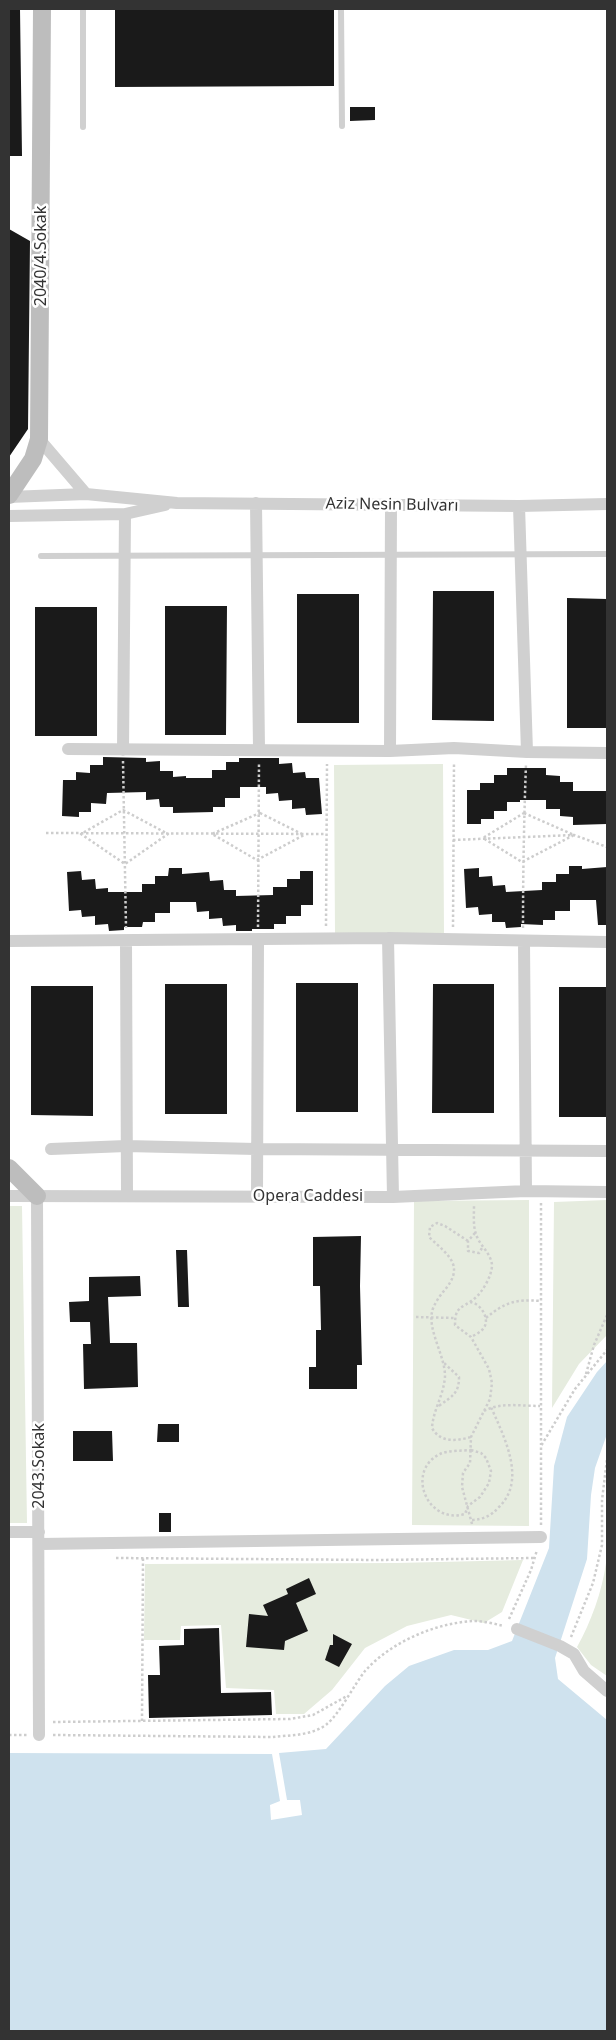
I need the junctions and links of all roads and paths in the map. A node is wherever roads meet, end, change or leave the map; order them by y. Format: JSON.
{"nodes":[{"id":1,"x":42,"y":9,"type":"edge"},
{"id":2,"x":83,"y":9,"type":"edge"},
{"id":3,"x":341,"y":9,"type":"edge"},
{"id":4,"x":342,"y":126,"type":"dead end"},
{"id":5,"x":83,"y":127,"type":"dead end"},
{"id":6,"x":39,"y":439,"type":"junction"},
{"id":7,"x":86,"y":494,"type":"junction"},
{"id":8,"x":9,"y":496,"type":"edge"},
{"id":9,"x":177,"y":503,"type":"junction"},
{"id":10,"x":256,"y":503,"type":"junction"},
{"id":11,"x":607,"y":504,"type":"edge"},
{"id":12,"x":391,"y":506,"type":"junction"},
{"id":13,"x":519,"y":506,"type":"junction"},
{"id":14,"x":124,"y":514,"type":"junction"},
{"id":15,"x":9,"y":516,"type":"edge"},
{"id":16,"x":391,"y":554,"type":"junction"},
{"id":17,"x":520,"y":554,"type":"junction"},
{"id":18,"x":607,"y":554,"type":"edge"},
{"id":19,"x":124,"y":555,"type":"junction"},
{"id":20,"x":256,"y":555,"type":"junction"},
{"id":21,"x":41,"y":556,"type":"dead end"},
{"id":22,"x":454,"y":748,"type":"junction"},
{"id":23,"x":258,"y":749,"type":"junction"},
{"id":24,"x":68,"y":750,"type":"dead end"},
{"id":25,"x":123,"y":750,"type":"junction"},
{"id":26,"x":327,"y":750,"type":"junction"},
{"id":27,"x":390,"y":751,"type":"junction"},
{"id":28,"x":527,"y":752,"type":"junction"},
{"id":29,"x":607,"y":753,"type":"edge"},
{"id":30,"x":123,"y":810,"type":"junction"},
{"id":31,"x":260,"y":813,"type":"junction"},
{"id":32,"x":524,"y":813,"type":"junction"},
{"id":33,"x":46,"y":834,"type":"dead end"},
{"id":34,"x":81,"y":834,"type":"junction"},
{"id":35,"x":123,"y":834,"type":"junction"},
{"id":36,"x":168,"y":834,"type":"junction"},
{"id":37,"x":212,"y":834,"type":"junction"},
{"id":38,"x":258,"y":834,"type":"junction"},
{"id":39,"x":326,"y":834,"type":"junction"},
{"id":40,"x":304,"y":835,"type":"junction"},
{"id":41,"x":574,"y":835,"type":"junction"},
{"id":42,"x":525,"y":836,"type":"junction"},
{"id":43,"x":483,"y":838,"type":"junction"},
{"id":44,"x":453,"y":840,"type":"junction"},
{"id":45,"x":607,"y":847,"type":"edge"},
{"id":46,"x":257,"y":860,"type":"junction"},
{"id":47,"x":522,"y":862,"type":"junction"},
{"id":48,"x":125,"y":864,"type":"junction"},
{"id":49,"x":388,"y":938,"type":"junction"},
{"id":50,"x":326,"y":939,"type":"junction"},
{"id":51,"x":258,"y":940,"type":"junction"},
{"id":52,"x":453,"y":940,"type":"junction"},
{"id":53,"x":9,"y":941,"type":"edge"},
{"id":54,"x":126,"y":941,"type":"junction"},
{"id":55,"x":524,"y":942,"type":"junction"},
{"id":56,"x":607,"y":942,"type":"edge"},
{"id":57,"x":126,"y":1146,"type":"junction"},
{"id":58,"x":392,"y":1148,"type":"junction"},
{"id":59,"x":51,"y":1149,"type":"dead end"},
{"id":60,"x":256,"y":1149,"type":"junction"},
{"id":61,"x":526,"y":1149,"type":"junction"},
{"id":62,"x":607,"y":1151,"type":"edge"},
{"id":63,"x":9,"y":1168,"type":"edge"},
{"id":64,"x":526,"y":1191,"type":"junction"},
{"id":65,"x":541,"y":1192,"type":"junction"},
{"id":66,"x":607,"y":1192,"type":"edge"},
{"id":67,"x":473,"y":1194,"type":"junction"},
{"id":68,"x":127,"y":1195,"type":"junction"},
{"id":69,"x":257,"y":1195,"type":"junction"},
{"id":70,"x":9,"y":1196,"type":"edge"},
{"id":71,"x":37,"y":1196,"type":"junction"},
{"id":72,"x":393,"y":1197,"type":"junction"},
{"id":73,"x":475,"y":1233,"type":"junction"},
{"id":74,"x":468,"y":1241,"type":"junction"},
{"id":75,"x":482,"y":1248,"type":"junction"},
{"id":76,"x":541,"y":1301,"type":"junction"},
{"id":77,"x":468,"y":1302,"type":"junction"},
{"id":78,"x":607,"y":1315,"type":"edge"},
{"id":79,"x":416,"y":1317,"type":"dead end"},
{"id":80,"x":432,"y":1317,"type":"junction"},
{"id":81,"x":455,"y":1318,"type":"junction"},
{"id":82,"x":486,"y":1318,"type":"junction"},
{"id":83,"x":471,"y":1337,"type":"junction"},
{"id":84,"x":607,"y":1350,"type":"edge"},
{"id":85,"x":442,"y":1362,"type":"junction"},
{"id":86,"x":586,"y":1376,"type":"junction"},
{"id":87,"x":541,"y":1406,"type":"junction"},
{"id":88,"x":438,"y":1407,"type":"junction"},
{"id":89,"x":491,"y":1407,"type":"junction"},
{"id":90,"x":483,"y":1411,"type":"junction"},
{"id":91,"x":471,"y":1438,"type":"junction"},
{"id":92,"x":541,"y":1446,"type":"junction"},
{"id":93,"x":471,"y":1450,"type":"junction"},
{"id":94,"x":607,"y":1459,"type":"edge"},
{"id":95,"x":606,"y":1468,"type":"edge"},
{"id":96,"x":468,"y":1506,"type":"junction"},
{"id":97,"x":472,"y":1520,"type":"junction"},
{"id":98,"x":9,"y":1532,"type":"edge"},
{"id":99,"x":541,"y":1537,"type":"junction"},
{"id":100,"x":40,"y":1538,"type":"junction"},
{"id":101,"x":472,"y":1538,"type":"junction"},
{"id":102,"x":143,"y":1543,"type":"junction"},
{"id":103,"x":114,"y":1558,"type":"dead end"},
{"id":104,"x":143,"y":1558,"type":"junction"},
{"id":105,"x":534,"y":1558,"type":"junction"},
{"id":106,"x":512,"y":1627,"type":"junction"},
{"id":107,"x":563,"y":1647,"type":"junction"},
{"id":108,"x":607,"y":1691,"type":"edge"},
{"id":109,"x":348,"y":1696,"type":"junction"},
{"id":110,"x":142,"y":1721,"type":"junction"},
{"id":111,"x":52,"y":1722,"type":"dead end"},
{"id":112,"x":39,"y":1735,"type":"junction"},
{"id":113,"x":9,"y":1736,"type":"edge"}],
"edges":[{"from":1,"to":6,"type":"street","name":"2040/4.Sokak"},
{"from":2,"to":5,"type":"lane"},
{"from":3,"to":4,"type":"lane"},
{"from":6,"to":7,"type":"street"},
{"from":6,"to":8,"type":"street","name":"2040/4.Sokak"},
{"from":7,"to":8,"type":"street","name":"Aziz Nesin Bulvarı"},
{"from":7,"to":9,"type":"street","name":"Aziz Nesin Bulvarı"},
{"from":9,"to":10,"type":"street","name":"Aziz Nesin Bulvarı"},
{"from":9,"to":14,"type":"street","name":"Aziz Nesin Bulvarı"},
{"from":10,"to":12,"type":"street","name":"Aziz Nesin Bulvarı"},
{"from":10,"to":20,"type":"street"},
{"from":11,"to":13,"type":"street","name":"Aziz Nesin Bulvarı"},
{"from":12,"to":13,"type":"street","name":"Aziz Nesin Bulvarı"},
{"from":12,"to":16,"type":"street"},
{"from":13,"to":17,"type":"street"},
{"from":14,"to":15,"type":"street","name":"Aziz Nesin Bulvarı"},
{"from":14,"to":19,"type":"street"},
{"from":16,"to":17,"type":"lane"},
{"from":16,"to":20,"type":"lane"},
{"from":16,"to":27,"type":"street"},
{"from":17,"to":18,"type":"lane"},
{"from":17,"to":28,"type":"street"},
{"from":19,"to":20,"type":"lane"},
{"from":19,"to":21,"type":"lane"},
{"from":19,"to":25,"type":"street"},
{"from":20,"to":23,"type":"street"},
{"from":22,"to":27,"type":"street"},
{"from":22,"to":28,"type":"street"},
{"from":22,"to":44,"type":"path"},
{"from":23,"to":25,"type":"street"},
{"from":23,"to":26,"type":"street"},
{"from":23,"to":31,"type":"path"},
{"from":24,"to":25,"type":"street"},
{"from":25,"to":30,"type":"path"},
{"from":26,"to":27,"type":"street"},
{"from":26,"to":39,"type":"path"},
{"from":28,"to":29,"type":"street"},
{"from":28,"to":32,"type":"path"},
{"from":30,"to":34,"type":"path"},
{"from":30,"to":35,"type":"path"},
{"from":30,"to":36,"type":"path"},
{"from":31,"to":37,"type":"path"},
{"from":31,"to":38,"type":"path"},
{"from":31,"to":40,"type":"path"},
{"from":32,"to":41,"type":"path"},
{"from":32,"to":42,"type":"path"},
{"from":32,"to":43,"type":"path"},
{"from":33,"to":34,"type":"path"},
{"from":34,"to":35,"type":"path"},
{"from":34,"to":48,"type":"path"},
{"from":35,"to":36,"type":"path"},
{"from":35,"to":48,"type":"path"},
{"from":36,"to":37,"type":"path"},
{"from":36,"to":48,"type":"path"},
{"from":37,"to":38,"type":"path"},
{"from":37,"to":46,"type":"path"},
{"from":38,"to":40,"type":"path"},
{"from":38,"to":46,"type":"path"},
{"from":39,"to":40,"type":"path"},
{"from":39,"to":50,"type":"path"},
{"from":40,"to":46,"type":"path"},
{"from":41,"to":42,"type":"path"},
{"from":41,"to":45,"type":"path"},
{"from":41,"to":47,"type":"path"},
{"from":42,"to":43,"type":"path"},
{"from":42,"to":47,"type":"path"},
{"from":43,"to":44,"type":"path"},
{"from":43,"to":47,"type":"path"},
{"from":44,"to":52,"type":"path"},
{"from":46,"to":51,"type":"path"},
{"from":47,"to":55,"type":"path"},
{"from":48,"to":54,"type":"path"},
{"from":49,"to":50,"type":"street"},
{"from":49,"to":52,"type":"street"},
{"from":49,"to":58,"type":"street"},
{"from":50,"to":51,"type":"street"},
{"from":51,"to":54,"type":"street"},
{"from":51,"to":60,"type":"street"},
{"from":52,"to":55,"type":"street"},
{"from":53,"to":54,"type":"street"},
{"from":54,"to":57,"type":"street"},
{"from":55,"to":56,"type":"street"},
{"from":55,"to":61,"type":"street"},
{"from":57,"to":59,"type":"street"},
{"from":57,"to":60,"type":"street"},
{"from":57,"to":68,"type":"street"},
{"from":58,"to":60,"type":"street"},
{"from":58,"to":61,"type":"street"},
{"from":58,"to":72,"type":"street"},
{"from":60,"to":69,"type":"street"},
{"from":61,"to":62,"type":"street"},
{"from":61,"to":64,"type":"street"},
{"from":63,"to":71,"type":"street"},
{"from":64,"to":65,"type":"street","name":"Opera Caddesi"},
{"from":64,"to":67,"type":"street","name":"Opera Caddesi"},
{"from":65,"to":66,"type":"street","name":"Opera Caddesi"},
{"from":65,"to":76,"type":"path"},
{"from":67,"to":72,"type":"street","name":"Opera Caddesi"},
{"from":67,"to":73,"type":"path"},
{"from":68,"to":69,"type":"street","name":"Opera Caddesi"},
{"from":68,"to":71,"type":"street","name":"Opera Caddesi"},
{"from":69,"to":72,"type":"street","name":"Opera Caddesi"},
{"from":70,"to":71,"type":"street","name":"Opera Caddesi"},
{"from":71,"to":100,"type":"street","name":"2043.Sokak"},
{"from":73,"to":74,"type":"path"},
{"from":73,"to":75,"type":"path"},
{"from":74,"to":75,"type":"path"},
{"from":74,"to":80,"type":"path"},
{"from":75,"to":77,"type":"path"},
{"from":76,"to":82,"type":"path"},
{"from":76,"to":87,"type":"path"},
{"from":77,"to":81,"type":"path"},
{"from":77,"to":82,"type":"path"},
{"from":78,"to":86,"type":"path"},
{"from":79,"to":80,"type":"path"},
{"from":80,"to":81,"type":"path"},
{"from":80,"to":85,"type":"path"},
{"from":81,"to":83,"type":"path"},
{"from":82,"to":83,"type":"path"},
{"from":83,"to":90,"type":"path"},
{"from":84,"to":86,"type":"path"},
{"from":85,"to":88,"type":"path"},
{"from":85,"to":88,"type":"path"},
{"from":86,"to":92,"type":"path"},
{"from":87,"to":89,"type":"path"},
{"from":87,"to":92,"type":"path"},
{"from":88,"to":91,"type":"path"},
{"from":89,"to":90,"type":"path"},
{"from":89,"to":97,"type":"path"},
{"from":90,"to":91,"type":"path"},
{"from":91,"to":93,"type":"path"},
{"from":92,"to":99,"type":"path"},
{"from":93,"to":96,"type":"path"},
{"from":93,"to":96,"type":"path"},
{"from":93,"to":96,"type":"path"},
{"from":94,"to":95,"type":"path"},
{"from":95,"to":107,"type":"path"},
{"from":96,"to":97,"type":"path"},
{"from":97,"to":101,"type":"path"},
{"from":98,"to":100,"type":"street"},
{"from":99,"to":101,"type":"street"},
{"from":99,"to":105,"type":"path"},
{"from":100,"to":102,"type":"street"},
{"from":100,"to":112,"type":"street","name":"2043.Sokak"},
{"from":101,"to":102,"type":"street"},
{"from":102,"to":104,"type":"path"},
{"from":103,"to":104,"type":"path"},
{"from":104,"to":105,"type":"path"},
{"from":104,"to":110,"type":"path"},
{"from":105,"to":106,"type":"path"},
{"from":106,"to":107,"type":"street"},
{"from":106,"to":109,"type":"path"},
{"from":107,"to":108,"type":"street"},
{"from":109,"to":110,"type":"path"},
{"from":109,"to":112,"type":"path"},
{"from":110,"to":111,"type":"path"},
{"from":112,"to":113,"type":"path"}]}
